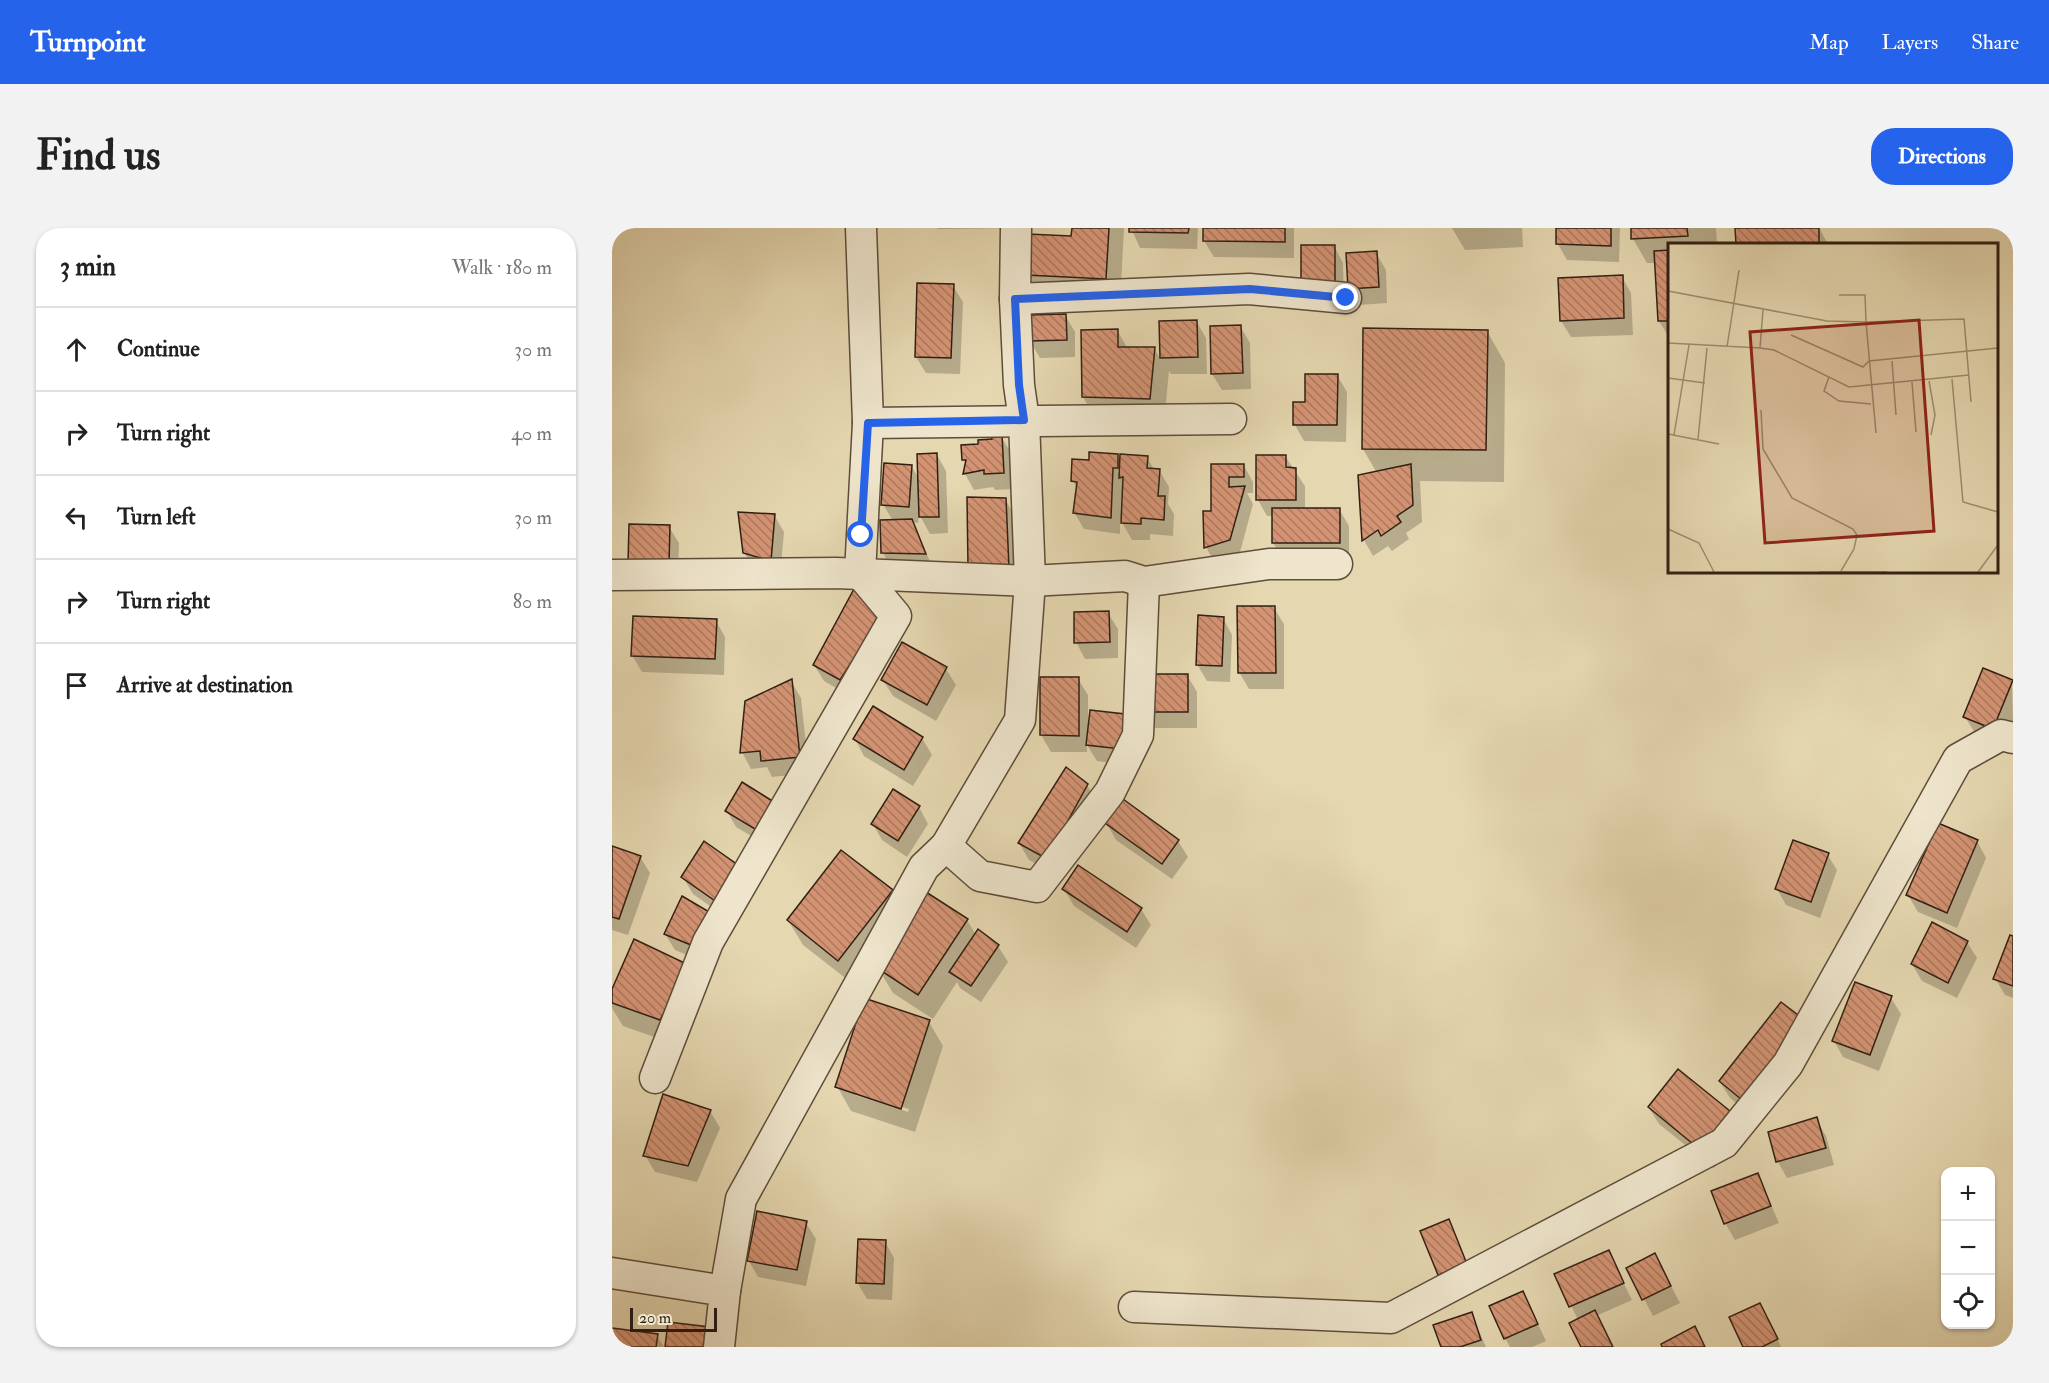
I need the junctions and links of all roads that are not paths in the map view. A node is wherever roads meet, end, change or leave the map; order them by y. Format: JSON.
{"nodes":[{"id":1,"x":861,"y":228,"type":"edge"},
{"id":2,"x":1016,"y":228,"type":"edge"},
{"id":3,"x":1346,"y":298,"type":"dead end"},
{"id":4,"x":1015,"y":299,"type":"junction"},
{"id":5,"x":1231,"y":419,"type":"dead end"},
{"id":6,"x":1024,"y":420,"type":"junction"},
{"id":7,"x":868,"y":423,"type":"junction"},
{"id":8,"x":1337,"y":564,"type":"dead end"},
{"id":9,"x":860,"y":573,"type":"junction"},
{"id":10,"x":612,"y":575,"type":"edge"},
{"id":11,"x":1030,"y":581,"type":"junction"},
{"id":12,"x":1144,"y":582,"type":"junction"},
{"id":13,"x":2013,"y":738,"type":"edge"},
{"id":14,"x":946,"y":846,"type":"junction"},
{"id":15,"x":655,"y":1078,"type":"dead end"},
{"id":16,"x":612,"y":1273,"type":"edge"},
{"id":17,"x":725,"y":1291,"type":"junction"},
{"id":18,"x":1134,"y":1307,"type":"dead end"},
{"id":19,"x":719,"y":1347,"type":"edge"}],
"edges":[{"from":1,"to":7,"type":"street"},
{"from":2,"to":4,"type":"street"},
{"from":3,"to":4,"type":"street"},
{"from":4,"to":6,"type":"street"},
{"from":5,"to":6,"type":"street"},
{"from":6,"to":7,"type":"street"},
{"from":6,"to":11,"type":"street"},
{"from":7,"to":9,"type":"street"},
{"from":8,"to":12,"type":"street"},
{"from":9,"to":10,"type":"street"},
{"from":9,"to":11,"type":"street"},
{"from":9,"to":15,"type":"street"},
{"from":11,"to":12,"type":"street"},
{"from":11,"to":14,"type":"street"},
{"from":12,"to":14,"type":"street"},
{"from":13,"to":18,"type":"street"},
{"from":14,"to":17,"type":"street"},
{"from":16,"to":17,"type":"street"},
{"from":17,"to":19,"type":"street"}]}
